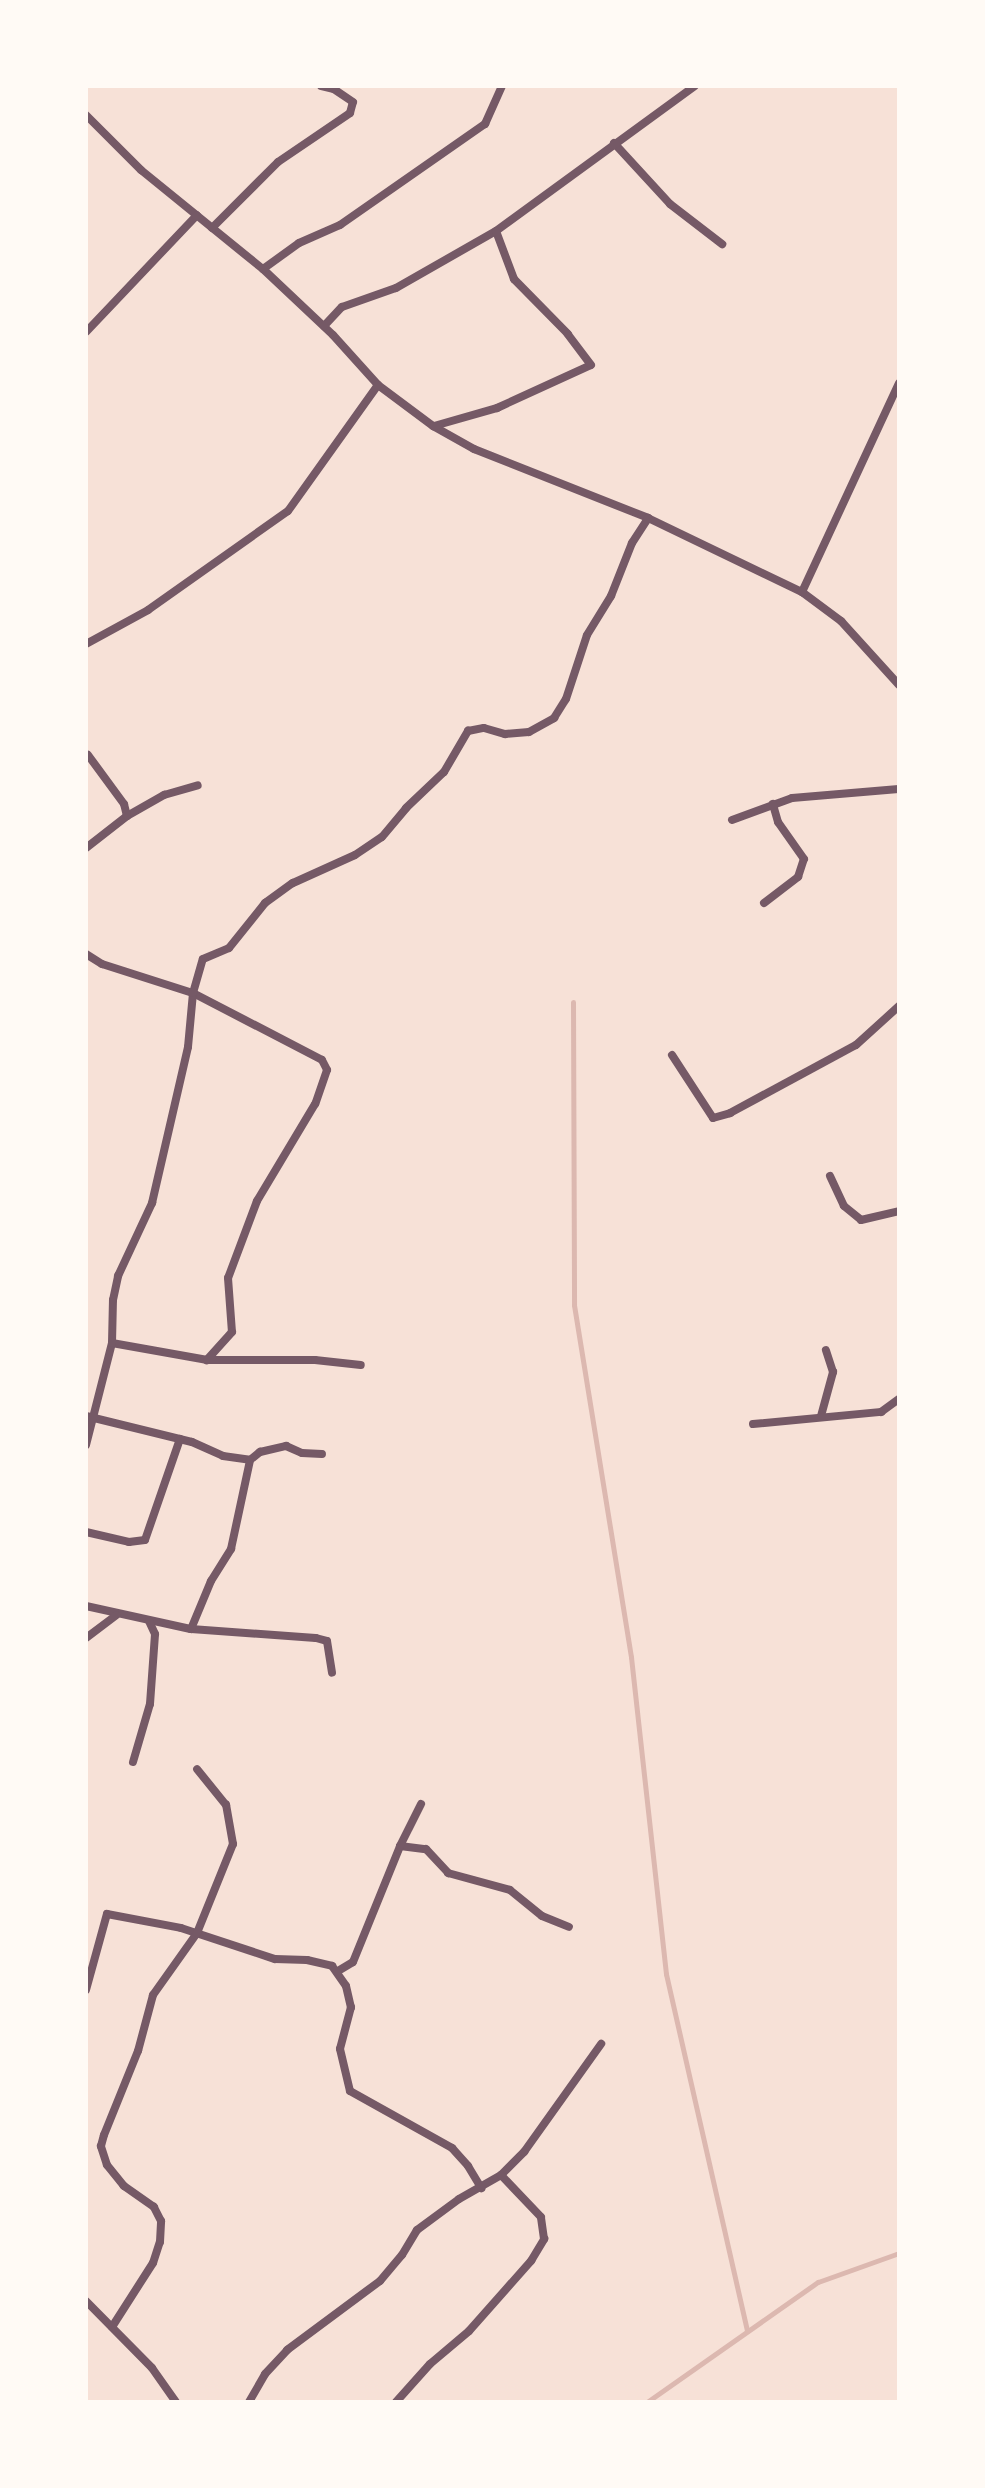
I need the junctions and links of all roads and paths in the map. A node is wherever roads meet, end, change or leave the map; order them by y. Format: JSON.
{"nodes":[{"id":1,"x":321,"y":86,"type":"edge"},
{"id":2,"x":502,"y":86,"type":"edge"},
{"id":3,"x":695,"y":86,"type":"edge"},
{"id":4,"x":86,"y":115,"type":"edge"},
{"id":5,"x":614,"y":143,"type":"junction"},
{"id":6,"x":197,"y":215,"type":"junction"},
{"id":7,"x":212,"y":228,"type":"junction"},
{"id":8,"x":496,"y":231,"type":"junction"},
{"id":9,"x":722,"y":244,"type":"dead end"},
{"id":10,"x":263,"y":269,"type":"junction"},
{"id":11,"x":324,"y":326,"type":"junction"},
{"id":12,"x":86,"y":332,"type":"edge"},
{"id":13,"x":899,"y":383,"type":"edge"},
{"id":14,"x":378,"y":385,"type":"junction"},
{"id":15,"x":433,"y":426,"type":"junction"},
{"id":16,"x":648,"y":518,"type":"junction"},
{"id":17,"x":802,"y":592,"type":"junction"},
{"id":18,"x":86,"y":644,"type":"edge"},
{"id":19,"x":899,"y":685,"type":"edge"},
{"id":20,"x":88,"y":755,"type":"edge"},
{"id":21,"x":198,"y":785,"type":"dead end"},
{"id":22,"x":899,"y":789,"type":"edge"},
{"id":23,"x":773,"y":804,"type":"junction"},
{"id":24,"x":127,"y":816,"type":"junction"},
{"id":25,"x":732,"y":820,"type":"dead end"},
{"id":26,"x":86,"y":848,"type":"edge"},
{"id":27,"x":764,"y":903,"type":"dead end"},
{"id":28,"x":86,"y":954,"type":"edge"},
{"id":29,"x":193,"y":993,"type":"junction"},
{"id":30,"x":899,"y":1006,"type":"edge"},
{"id":31,"x":672,"y":1055,"type":"dead end"},
{"id":32,"x":830,"y":1176,"type":"dead end"},
{"id":33,"x":899,"y":1211,"type":"edge"},
{"id":34,"x":112,"y":1343,"type":"junction"},
{"id":35,"x":826,"y":1350,"type":"dead end"},
{"id":36,"x":207,"y":1360,"type":"junction"},
{"id":37,"x":361,"y":1365,"type":"dead end"},
{"id":38,"x":899,"y":1399,"type":"edge"},
{"id":39,"x":821,"y":1416,"type":"junction"},
{"id":40,"x":90,"y":1418,"type":"edge"},
{"id":41,"x":753,"y":1424,"type":"dead end"},
{"id":42,"x":180,"y":1439,"type":"junction"},
{"id":43,"x":86,"y":1445,"type":"edge"},
{"id":44,"x":322,"y":1454,"type":"dead end"},
{"id":45,"x":250,"y":1460,"type":"junction"},
{"id":46,"x":86,"y":1532,"type":"edge"},
{"id":47,"x":86,"y":1606,"type":"edge"},
{"id":48,"x":116,"y":1615,"type":"junction"},
{"id":49,"x":149,"y":1621,"type":"junction"},
{"id":50,"x":191,"y":1629,"type":"junction"},
{"id":51,"x":86,"y":1638,"type":"edge"},
{"id":52,"x":332,"y":1673,"type":"dead end"},
{"id":53,"x":133,"y":1762,"type":"dead end"},
{"id":54,"x":197,"y":1769,"type":"dead end"},
{"id":55,"x":421,"y":1804,"type":"dead end"},
{"id":56,"x":400,"y":1846,"type":"junction"},
{"id":57,"x":569,"y":1927,"type":"dead end"},
{"id":58,"x":197,"y":1933,"type":"junction"},
{"id":59,"x":338,"y":1971,"type":"junction"},
{"id":60,"x":86,"y":1990,"type":"edge"},
{"id":61,"x":601,"y":2044,"type":"dead end"},
{"id":62,"x":501,"y":2175,"type":"junction"},
{"id":63,"x":481,"y":2188,"type":"junction"},
{"id":64,"x":86,"y":2301,"type":"edge"},
{"id":65,"x":112,"y":2327,"type":"junction"},
{"id":66,"x":176,"y":2402,"type":"edge"},
{"id":67,"x":249,"y":2402,"type":"edge"},
{"id":68,"x":396,"y":2402,"type":"edge"}],
"edges":[{"from":1,"to":7,"type":"street"},
{"from":2,"to":10,"type":"street"},
{"from":3,"to":5,"type":"street"},
{"from":4,"to":6,"type":"street"},
{"from":5,"to":8,"type":"street"},
{"from":5,"to":9,"type":"street"},
{"from":6,"to":7,"type":"street"},
{"from":6,"to":12,"type":"street"},
{"from":7,"to":10,"type":"street"},
{"from":8,"to":11,"type":"street"},
{"from":8,"to":15,"type":"street"},
{"from":10,"to":11,"type":"street"},
{"from":11,"to":14,"type":"street"},
{"from":13,"to":17,"type":"street"},
{"from":14,"to":15,"type":"street"},
{"from":14,"to":18,"type":"street"},
{"from":15,"to":16,"type":"street"},
{"from":16,"to":17,"type":"street"},
{"from":16,"to":29,"type":"street"},
{"from":17,"to":19,"type":"street"},
{"from":20,"to":24,"type":"street"},
{"from":21,"to":24,"type":"street"},
{"from":22,"to":23,"type":"street"},
{"from":23,"to":25,"type":"street"},
{"from":23,"to":27,"type":"street"},
{"from":24,"to":26,"type":"street"},
{"from":28,"to":29,"type":"street"},
{"from":29,"to":34,"type":"street"},
{"from":29,"to":36,"type":"street"},
{"from":30,"to":31,"type":"street"},
{"from":32,"to":33,"type":"street"},
{"from":34,"to":36,"type":"street"},
{"from":34,"to":40,"type":"street"},
{"from":35,"to":39,"type":"street"},
{"from":36,"to":37,"type":"street"},
{"from":38,"to":39,"type":"street"},
{"from":39,"to":41,"type":"street"},
{"from":40,"to":42,"type":"street"},
{"from":40,"to":43,"type":"street"},
{"from":42,"to":45,"type":"street"},
{"from":42,"to":46,"type":"street"},
{"from":44,"to":45,"type":"street"},
{"from":45,"to":50,"type":"street"},
{"from":47,"to":48,"type":"street"},
{"from":48,"to":49,"type":"street"},
{"from":48,"to":51,"type":"street"},
{"from":49,"to":50,"type":"street"},
{"from":49,"to":53,"type":"street"},
{"from":50,"to":52,"type":"street"},
{"from":54,"to":58,"type":"street"},
{"from":55,"to":56,"type":"street"},
{"from":56,"to":57,"type":"street"},
{"from":56,"to":59,"type":"street"},
{"from":58,"to":59,"type":"street"},
{"from":58,"to":60,"type":"street"},
{"from":58,"to":65,"type":"street"},
{"from":59,"to":63,"type":"street"},
{"from":61,"to":62,"type":"street"},
{"from":62,"to":63,"type":"street"},
{"from":62,"to":68,"type":"street"},
{"from":63,"to":67,"type":"street"},
{"from":64,"to":65,"type":"street"},
{"from":65,"to":66,"type":"street"}]}
